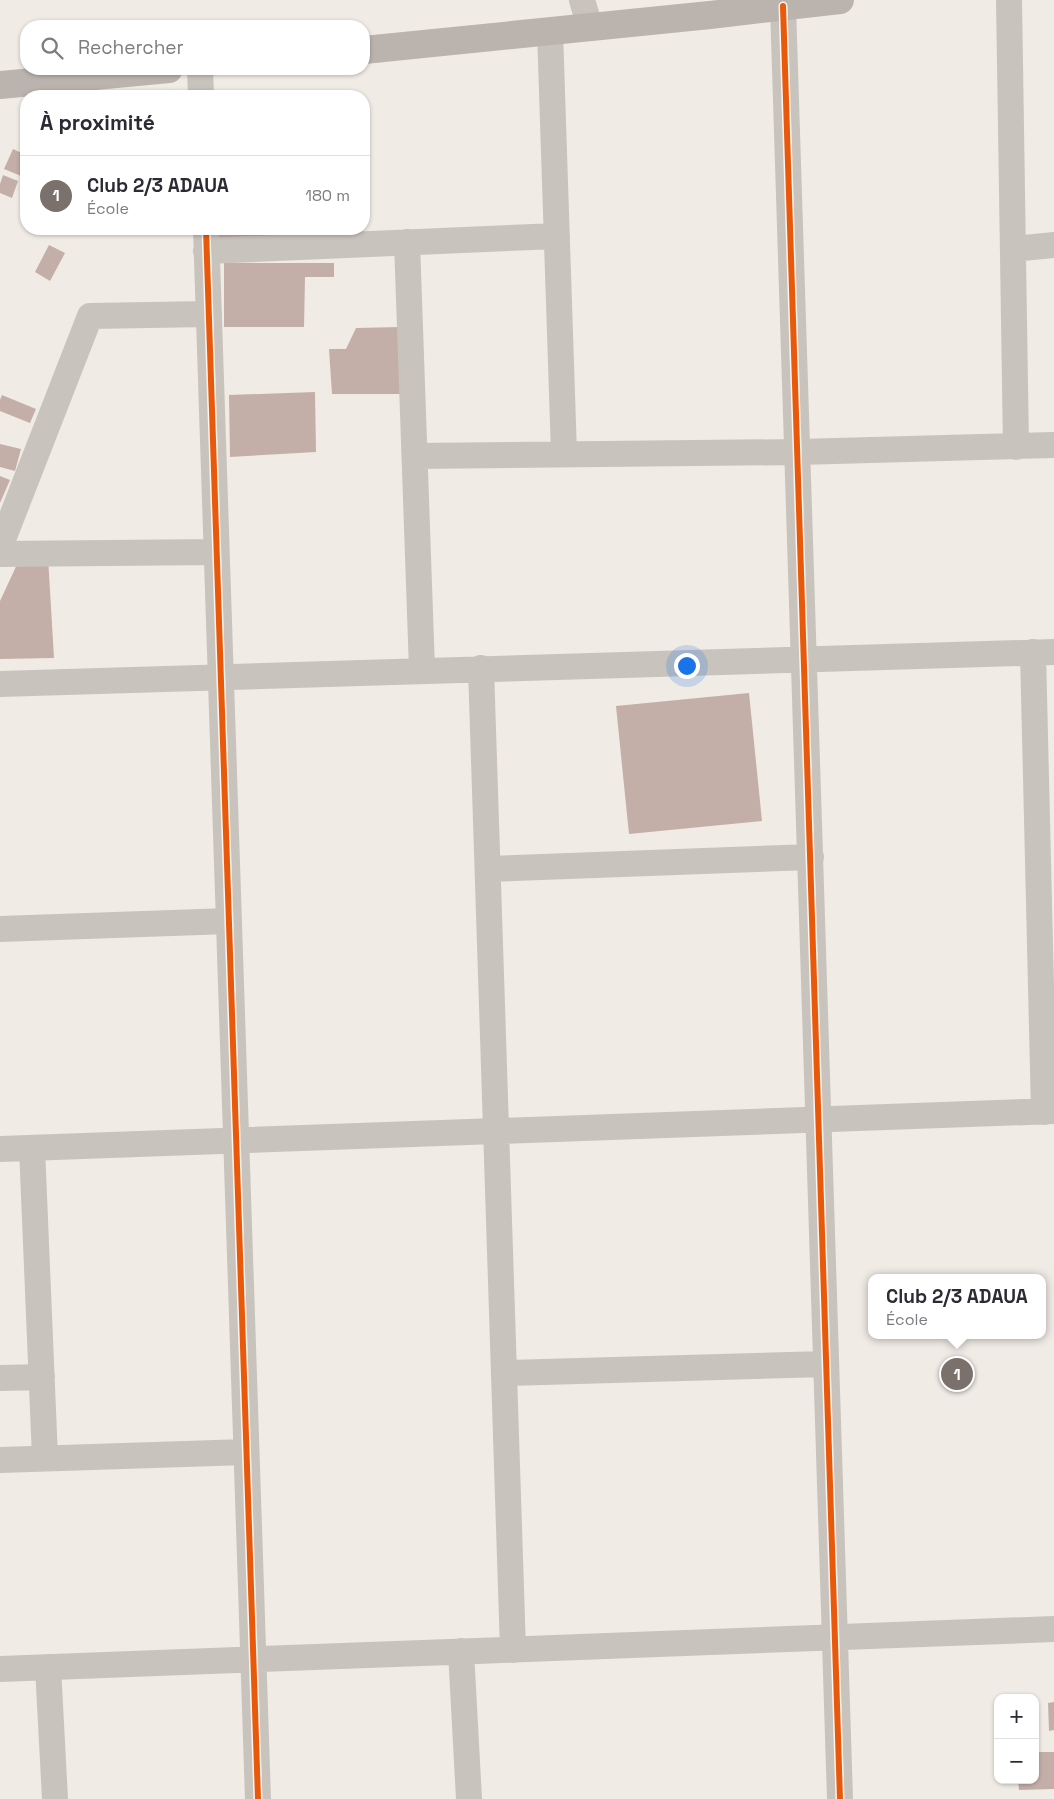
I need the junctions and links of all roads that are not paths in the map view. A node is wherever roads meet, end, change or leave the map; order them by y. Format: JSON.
{"nodes":[{"id":1,"x":582,"y":0,"type":"edge"},
{"id":2,"x":840,"y":0,"type":"edge"},
{"id":3,"x":1009,"y":0,"type":"edge"},
{"id":4,"x":783,"y":6,"type":"junction"},
{"id":5,"x":708,"y":8,"type":"edge"},
{"id":6,"x":590,"y":27,"type":"junction"},
{"id":7,"x":550,"y":31,"type":"junction"},
{"id":8,"x":370,"y":49,"type":"edge"},
{"id":9,"x":106,"y":75,"type":"edge"},
{"id":10,"x":200,"y":75,"type":"edge"},
{"id":11,"x":0,"y":85,"type":"edge"},
{"id":12,"x":201,"y":90,"type":"edge"},
{"id":13,"x":557,"y":236,"type":"junction"},
{"id":14,"x":206,"y":240,"type":"edge"},
{"id":15,"x":407,"y":242,"type":"junction"},
{"id":16,"x":1054,"y":244,"type":"edge"},
{"id":17,"x":1013,"y":249,"type":"junction"},
{"id":18,"x":208,"y":314,"type":"junction"},
{"id":19,"x":1054,"y":445,"type":"edge"},
{"id":20,"x":1016,"y":447,"type":"junction"},
{"id":21,"x":798,"y":452,"type":"junction"},
{"id":22,"x":564,"y":454,"type":"junction"},
{"id":23,"x":415,"y":456,"type":"junction"},
{"id":24,"x":0,"y":547,"type":"edge"},
{"id":25,"x":216,"y":552,"type":"junction"},
{"id":26,"x":0,"y":554,"type":"edge"},
{"id":27,"x":1044,"y":652,"type":"edge"},
{"id":28,"x":804,"y":659,"type":"junction"},
{"id":29,"x":482,"y":668,"type":"junction"},
{"id":30,"x":422,"y":670,"type":"junction"},
{"id":31,"x":220,"y":676,"type":"junction"},
{"id":32,"x":0,"y":684,"type":"edge"},
{"id":33,"x":811,"y":857,"type":"junction"},
{"id":34,"x":488,"y":869,"type":"junction"},
{"id":35,"x":1046,"y":890,"type":"edge"},
{"id":36,"x":229,"y":921,"type":"junction"},
{"id":37,"x":0,"y":929,"type":"edge"},
{"id":38,"x":1049,"y":1112,"type":"edge"},
{"id":39,"x":819,"y":1120,"type":"junction"},
{"id":40,"x":496,"y":1131,"type":"junction"},
{"id":41,"x":236,"y":1140,"type":"junction"},
{"id":42,"x":32,"y":1148,"type":"junction"},
{"id":43,"x":0,"y":1149,"type":"edge"},
{"id":44,"x":826,"y":1364,"type":"junction"},
{"id":45,"x":504,"y":1373,"type":"junction"},
{"id":46,"x":42,"y":1377,"type":"junction"},
{"id":47,"x":0,"y":1378,"type":"edge"},
{"id":48,"x":246,"y":1452,"type":"junction"},
{"id":49,"x":45,"y":1458,"type":"junction"},
{"id":50,"x":0,"y":1460,"type":"edge"},
{"id":51,"x":1054,"y":1630,"type":"edge"},
{"id":52,"x":836,"y":1638,"type":"junction"},
{"id":53,"x":513,"y":1650,"type":"junction"},
{"id":54,"x":461,"y":1652,"type":"junction"},
{"id":55,"x":254,"y":1660,"type":"junction"},
{"id":56,"x":48,"y":1667,"type":"junction"},
{"id":57,"x":0,"y":1669,"type":"edge"},
{"id":58,"x":55,"y":1799,"type":"edge"},
{"id":59,"x":258,"y":1799,"type":"edge"},
{"id":60,"x":468,"y":1799,"type":"edge"},
{"id":61,"x":840,"y":1799,"type":"edge"}],
"edges":[{"from":1,"to":6,"type":"street"},
{"from":2,"to":4,"type":"main road"},
{"from":3,"to":17,"type":"street"},
{"from":4,"to":5,"type":"main road"},
{"from":4,"to":21,"type":"street"},
{"from":5,"to":6,"type":"main road"},
{"from":6,"to":7,"type":"main road"},
{"from":7,"to":8,"type":"main road"},
{"from":7,"to":13,"type":"street"},
{"from":9,"to":11,"type":"main road"},
{"from":10,"to":12,"type":"street"},
{"from":13,"to":15,"type":"street"},
{"from":13,"to":22,"type":"street"},
{"from":14,"to":15,"type":"street"},
{"from":14,"to":18,"type":"street"},
{"from":15,"to":23,"type":"street"},
{"from":16,"to":17,"type":"street"},
{"from":17,"to":20,"type":"street"},
{"from":18,"to":24,"type":"street"},
{"from":18,"to":25,"type":"street"},
{"from":19,"to":20,"type":"street"},
{"from":20,"to":21,"type":"street"},
{"from":21,"to":22,"type":"street"},
{"from":21,"to":28,"type":"street"},
{"from":22,"to":23,"type":"street"},
{"from":23,"to":30,"type":"street"},
{"from":25,"to":26,"type":"street"},
{"from":25,"to":31,"type":"street"},
{"from":27,"to":28,"type":"street"},
{"from":27,"to":35,"type":"street"},
{"from":28,"to":29,"type":"street"},
{"from":28,"to":33,"type":"street"},
{"from":29,"to":30,"type":"street"},
{"from":29,"to":34,"type":"street"},
{"from":30,"to":31,"type":"street"},
{"from":31,"to":32,"type":"street"},
{"from":31,"to":36,"type":"street"},
{"from":33,"to":34,"type":"street"},
{"from":33,"to":39,"type":"street"},
{"from":34,"to":40,"type":"street"},
{"from":35,"to":38,"type":"street"},
{"from":36,"to":37,"type":"street"},
{"from":36,"to":41,"type":"street"},
{"from":38,"to":39,"type":"street"},
{"from":39,"to":40,"type":"street"},
{"from":39,"to":44,"type":"street"},
{"from":40,"to":41,"type":"street"},
{"from":40,"to":45,"type":"street"},
{"from":41,"to":42,"type":"street"},
{"from":41,"to":48,"type":"street"},
{"from":42,"to":43,"type":"street"},
{"from":42,"to":46,"type":"street"},
{"from":44,"to":45,"type":"street"},
{"from":44,"to":52,"type":"street"},
{"from":45,"to":53,"type":"street"},
{"from":46,"to":47,"type":"street"},
{"from":46,"to":49,"type":"street"},
{"from":48,"to":49,"type":"street"},
{"from":48,"to":55,"type":"street"},
{"from":49,"to":50,"type":"street"},
{"from":51,"to":52,"type":"street"},
{"from":52,"to":53,"type":"street"},
{"from":52,"to":61,"type":"street"},
{"from":53,"to":54,"type":"street"},
{"from":54,"to":55,"type":"street"},
{"from":54,"to":60,"type":"street"},
{"from":55,"to":56,"type":"street"},
{"from":55,"to":59,"type":"street"},
{"from":56,"to":57,"type":"street"},
{"from":56,"to":58,"type":"street"}]}
